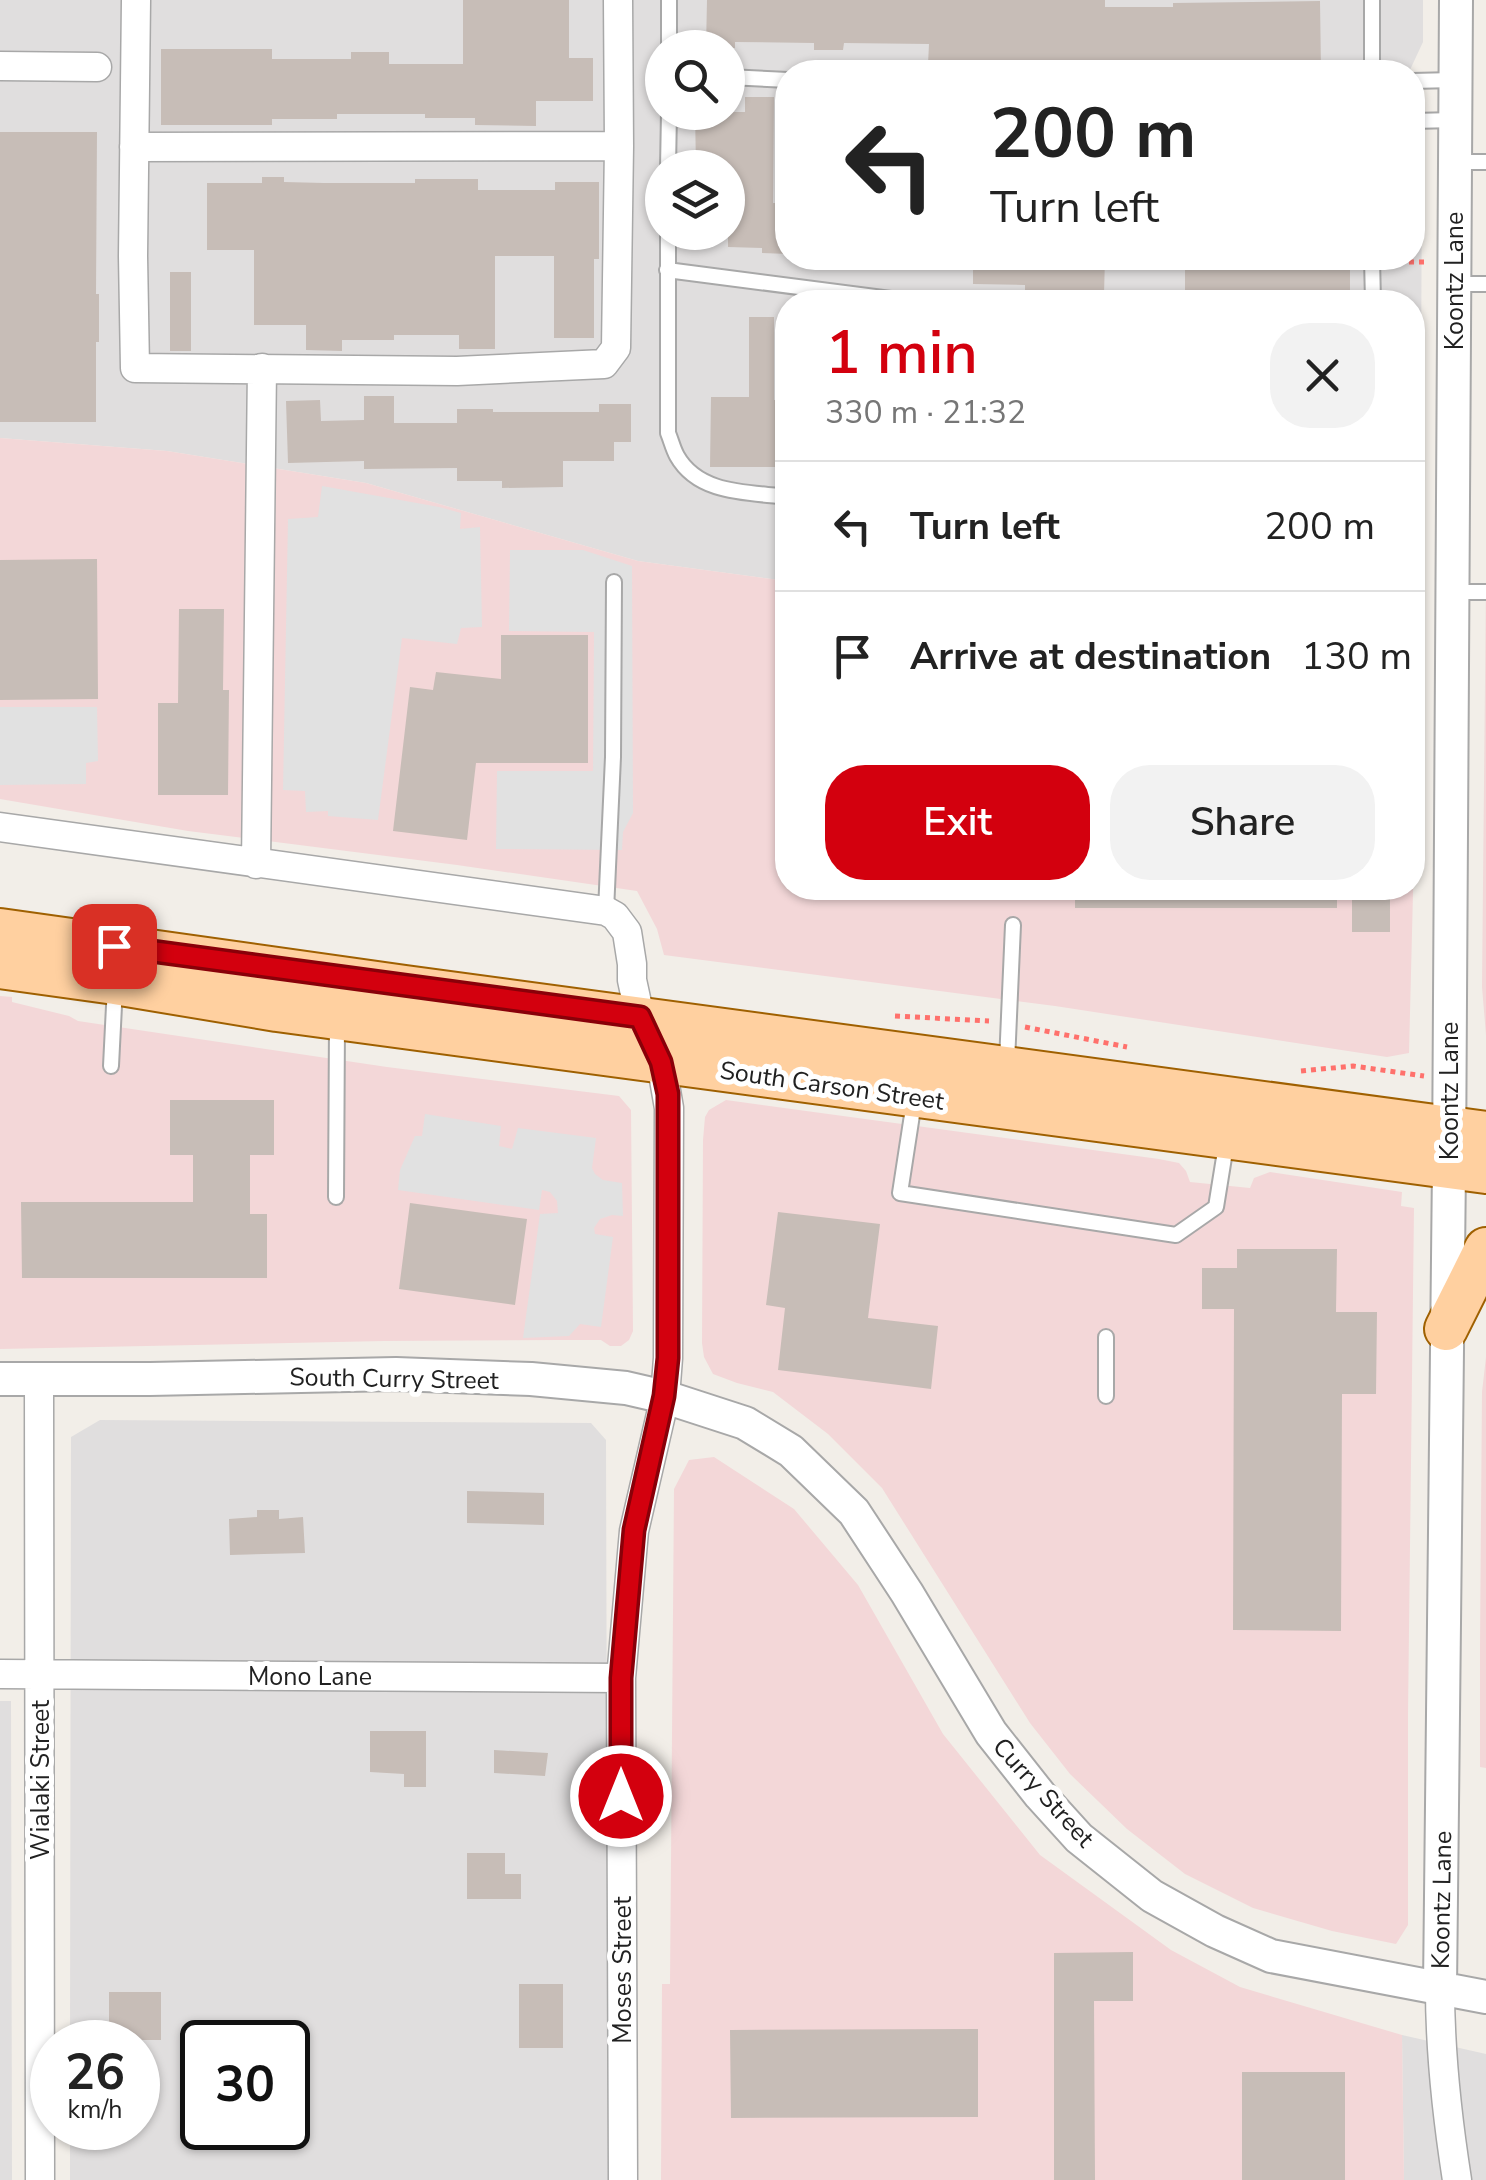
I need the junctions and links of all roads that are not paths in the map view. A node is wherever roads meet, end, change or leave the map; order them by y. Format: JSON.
{"nodes":[{"id":1,"x":136,"y":0,"type":"edge"},
{"id":2,"x":618,"y":0,"type":"edge"},
{"id":3,"x":669,"y":0,"type":"edge"},
{"id":4,"x":1372,"y":0,"type":"edge"},
{"id":5,"x":1456,"y":0,"type":"edge"},
{"id":6,"x":669,"y":30,"type":"edge"},
{"id":7,"x":1372,"y":60,"type":"edge"},
{"id":8,"x":0,"y":66,"type":"edge"},
{"id":9,"x":97,"y":67,"type":"dead end"},
{"id":10,"x":745,"y":78,"type":"edge"},
{"id":11,"x":775,"y":79,"type":"edge"},
{"id":12,"x":1455,"y":80,"type":"junction"},
{"id":13,"x":1425,"y":81,"type":"edge"},
{"id":14,"x":1455,"y":120,"type":"junction"},
{"id":15,"x":1425,"y":121,"type":"edge"},
{"id":16,"x":619,"y":146,"type":"junction"},
{"id":17,"x":134,"y":147,"type":"junction"},
{"id":18,"x":1470,"y":162,"type":"edge"},
{"id":19,"x":668,"y":250,"type":"edge"},
{"id":20,"x":667,"y":270,"type":"junction"},
{"id":21,"x":1470,"y":284,"type":"edge"},
{"id":22,"x":821,"y":290,"type":"edge"},
{"id":23,"x":262,"y":368,"type":"junction"},
{"id":24,"x":775,"y":494,"type":"edge"},
{"id":25,"x":614,"y":582,"type":"dead end"},
{"id":26,"x":1452,"y":592,"type":"junction"},
{"id":27,"x":1486,"y":592,"type":"edge"},
{"id":28,"x":0,"y":827,"type":"edge"},
{"id":29,"x":256,"y":864,"type":"junction"},
{"id":30,"x":606,"y":911,"type":"junction"},
{"id":31,"x":1013,"y":925,"type":"dead end"},
{"id":32,"x":0,"y":930,"type":"edge"},
{"id":33,"x":0,"y":967,"type":"edge"},
{"id":34,"x":115,"y":982,"type":"junction"},
{"id":35,"x":640,"y":1017,"type":"junction"},
{"id":36,"x":337,"y":1018,"type":"junction"},
{"id":37,"x":661,"y":1062,"type":"junction"},
{"id":38,"x":111,"y":1066,"type":"dead end"},
{"id":39,"x":1006,"y":1068,"type":"junction"},
{"id":40,"x":915,"y":1096,"type":"junction"},
{"id":41,"x":1228,"y":1136,"type":"junction"},
{"id":42,"x":1467,"y":1150,"type":"edge"},
{"id":43,"x":336,"y":1197,"type":"dead end"},
{"id":44,"x":1486,"y":1250,"type":"edge"},
{"id":45,"x":1446,"y":1329,"type":"junction"},
{"id":46,"x":1106,"y":1337,"type":"dead end"},
{"id":47,"x":0,"y":1379,"type":"edge"},
{"id":48,"x":39,"y":1380,"type":"junction"},
{"id":49,"x":664,"y":1396,"type":"junction"},
{"id":50,"x":1106,"y":1396,"type":"dead end"},
{"id":51,"x":778,"y":1443,"type":"joint"},
{"id":52,"x":0,"y":1674,"type":"edge"},
{"id":53,"x":40,"y":1674,"type":"junction"},
{"id":54,"x":621,"y":1678,"type":"junction"},
{"id":55,"x":1440,"y":1988,"type":"junction"},
{"id":56,"x":1486,"y":1997,"type":"edge"},
{"id":57,"x":40,"y":2180,"type":"edge"},
{"id":58,"x":623,"y":2180,"type":"edge"},
{"id":59,"x":1457,"y":2180,"type":"edge"}],
"edges":[{"from":1,"to":17,"type":"street"},
{"from":2,"to":16,"type":"street"},
{"from":3,"to":6,"type":"lane"},
{"from":4,"to":7,"type":"lane"},
{"from":5,"to":12,"type":"street","name":"Koontz Lane"},
{"from":8,"to":9,"type":"street"},
{"from":10,"to":11,"type":"lane"},
{"from":12,"to":13,"type":"lane"},
{"from":12,"to":14,"type":"street","name":"Koontz Lane"},
{"from":14,"to":15,"type":"lane"},
{"from":14,"to":18,"type":"street","name":"Koontz Lane"},
{"from":16,"to":17,"type":"street"},
{"from":16,"to":23,"type":"street"},
{"from":17,"to":23,"type":"street"},
{"from":18,"to":21,"type":"street","name":"Koontz Lane"},
{"from":19,"to":20,"type":"lane"},
{"from":20,"to":22,"type":"lane"},
{"from":20,"to":24,"type":"lane"},
{"from":21,"to":26,"type":"street","name":"Koontz Lane"},
{"from":23,"to":29,"type":"street"},
{"from":25,"to":30,"type":"lane"},
{"from":26,"to":27,"type":"lane"},
{"from":26,"to":42,"type":"street","name":"Koontz Lane"},
{"from":28,"to":29,"type":"street"},
{"from":29,"to":30,"type":"street"},
{"from":30,"to":35,"type":"street","name":"Moses Street"},
{"from":31,"to":39,"type":"lane"},
{"from":32,"to":35,"type":"main road","name":"South Carson Street"},
{"from":33,"to":34,"type":"main road","name":"South Carson Street"},
{"from":34,"to":36,"type":"main road","name":"South Carson Street"},
{"from":34,"to":38,"type":"lane"},
{"from":35,"to":37,"type":"street","name":"Moses Street"},
{"from":35,"to":39,"type":"main road","name":"South Carson Street"},
{"from":36,"to":37,"type":"main road","name":"South Carson Street"},
{"from":36,"to":43,"type":"lane"},
{"from":37,"to":40,"type":"main road","name":"South Carson Street"},
{"from":37,"to":49,"type":"street","name":"Moses Street"},
{"from":39,"to":42,"type":"main road","name":"South Carson Street"},
{"from":40,"to":41,"type":"main road","name":"South Carson Street"},
{"from":40,"to":41,"type":"lane"},
{"from":41,"to":42,"type":"main road","name":"South Carson Street"},
{"from":42,"to":45,"type":"street","name":"Koontz Lane"},
{"from":44,"to":45,"type":"main road"},
{"from":45,"to":55,"type":"street","name":"Koontz Lane"},
{"from":46,"to":50,"type":"lane"},
{"from":47,"to":48,"type":"street","name":"South Curry Street"},
{"from":48,"to":49,"type":"street","name":"South Curry Street"},
{"from":48,"to":53,"type":"street","name":"Wialaki Street"},
{"from":49,"to":51,"type":"street","name":"South Curry Street"},
{"from":49,"to":54,"type":"street","name":"Moses Street"},
{"from":51,"to":55,"type":"street","name":"Curry Street"},
{"from":52,"to":53,"type":"street","name":"Mono Lane"},
{"from":53,"to":54,"type":"street","name":"Mono Lane"},
{"from":53,"to":57,"type":"street","name":"Wialaki Street"},
{"from":54,"to":58,"type":"street","name":"Moses Street"},
{"from":55,"to":56,"type":"street","name":"Curry Street"},
{"from":55,"to":59,"type":"street","name":"Koontz Lane"}]}
